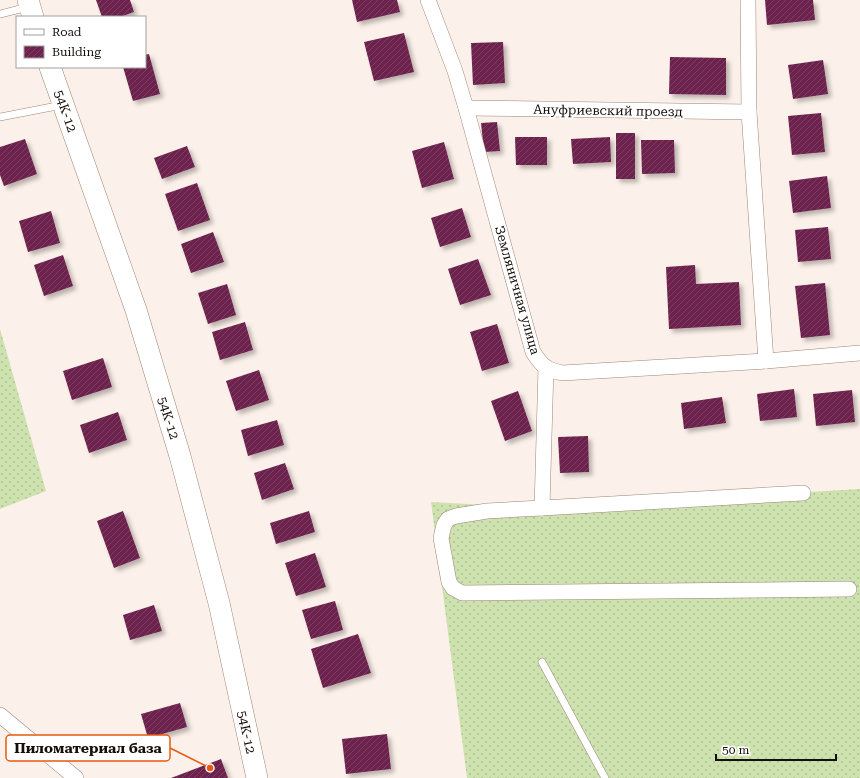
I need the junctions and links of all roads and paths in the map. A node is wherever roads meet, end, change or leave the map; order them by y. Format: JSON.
{"nodes":[{"id":1,"x":428,"y":0,"type":"edge"},
{"id":2,"x":748,"y":0,"type":"edge"},
{"id":3,"x":30,"y":8,"type":"edge"},
{"id":4,"x":0,"y":14,"type":"edge"},
{"id":5,"x":50,"y":68,"type":"edge"},
{"id":6,"x":64,"y":105,"type":"junction"},
{"id":7,"x":466,"y":108,"type":"junction"},
{"id":8,"x":749,"y":112,"type":"junction"},
{"id":9,"x":0,"y":117,"type":"edge"},
{"id":10,"x":860,"y":353,"type":"edge"},
{"id":11,"x":766,"y":361,"type":"junction"},
{"id":12,"x":546,"y":367,"type":"junction"},
{"id":13,"x":803,"y":493,"type":"dead end"},
{"id":14,"x":542,"y":508,"type":"junction"},
{"id":15,"x":849,"y":589,"type":"dead end"},
{"id":16,"x":542,"y":662,"type":"dead end"},
{"id":17,"x":0,"y":715,"type":"edge"},
{"id":18,"x":76,"y":778,"type":"edge"},
{"id":19,"x":257,"y":778,"type":"edge"},
{"id":20,"x":604,"y":778,"type":"edge"}],
"edges":[{"from":1,"to":7,"type":"street","name":"Земляничная улица"},
{"from":2,"to":8,"type":"street"},
{"from":3,"to":4,"type":"lane"},
{"from":5,"to":6,"type":"street","name":"54K-12"},
{"from":6,"to":9,"type":"lane"},
{"from":6,"to":19,"type":"street","name":"54K-12"},
{"from":7,"to":8,"type":"street","name":"Ануфриевский проезд"},
{"from":7,"to":12,"type":"street","name":"Земляничная улица"},
{"from":8,"to":11,"type":"street"},
{"from":10,"to":11,"type":"street","name":"Земляничная улица"},
{"from":11,"to":12,"type":"street","name":"Земляничная улица"},
{"from":12,"to":14,"type":"street"},
{"from":13,"to":14,"type":"street"},
{"from":14,"to":15,"type":"street"},
{"from":16,"to":20,"type":"lane"},
{"from":17,"to":18,"type":"street"}]}
